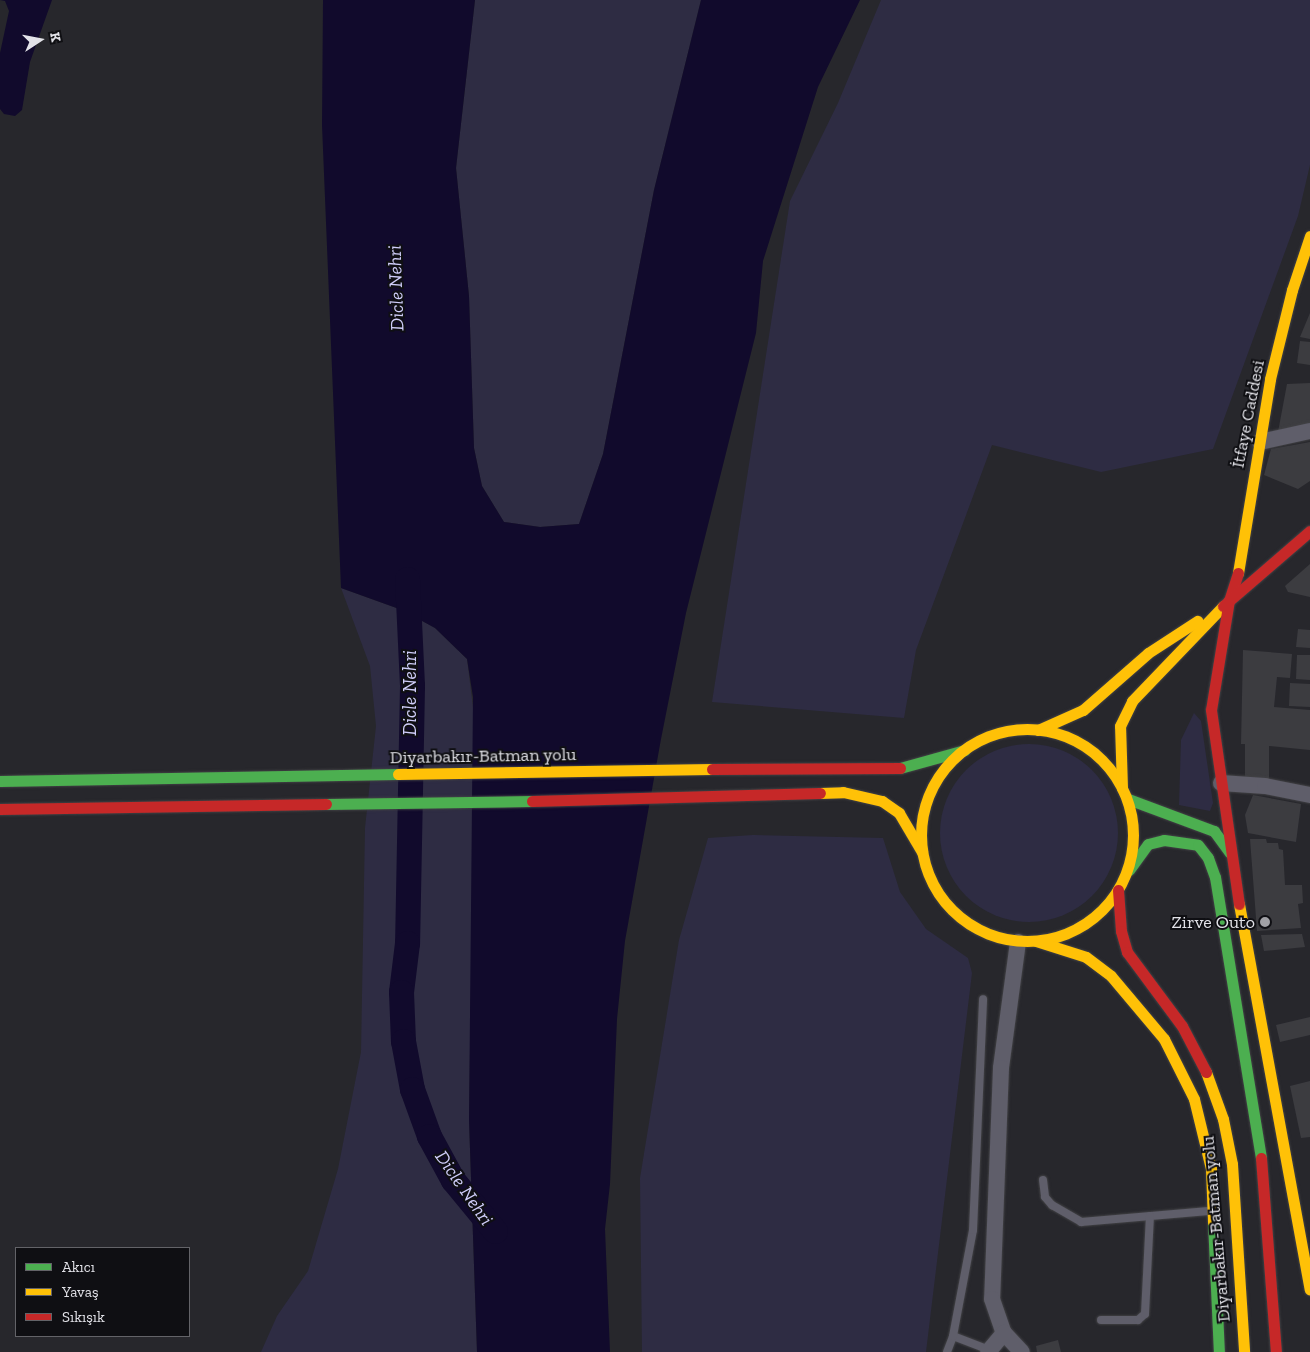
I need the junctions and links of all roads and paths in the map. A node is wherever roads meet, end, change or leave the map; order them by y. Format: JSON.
{"nodes":[{"id":1,"x":1310,"y":236,"type":"edge"},
{"id":2,"x":1310,"y":431,"type":"edge"},
{"id":3,"x":1260,"y":442,"type":"junction"},
{"id":4,"x":1310,"y":531,"type":"edge"},
{"id":5,"x":1230,"y":600,"type":"junction"},
{"id":6,"x":1038,"y":730,"type":"junction"},
{"id":7,"x":965,"y":750,"type":"junction"},
{"id":8,"x":0,"y":781,"type":"edge"},
{"id":9,"x":1221,"y":783,"type":"junction"},
{"id":10,"x":1122,"y":788,"type":"junction"},
{"id":11,"x":1310,"y":795,"type":"edge"},
{"id":12,"x":1128,"y":799,"type":"junction"},
{"id":13,"x":0,"y":809,"type":"edge"},
{"id":14,"x":922,"y":852,"type":"junction"},
{"id":15,"x":1230,"y":853,"type":"junction"},
{"id":16,"x":1129,"y":870,"type":"junction"},
{"id":17,"x":1118,"y":890,"type":"junction"},
{"id":18,"x":1035,"y":941,"type":"junction"},
{"id":19,"x":1018,"y":942,"type":"junction"},
{"id":20,"x":983,"y":999,"type":"dead end"},
{"id":21,"x":1042,"y":1180,"type":"dead end"},
{"id":22,"x":1213,"y":1211,"type":"junction"},
{"id":23,"x":1150,"y":1216,"type":"junction"},
{"id":24,"x":1310,"y":1290,"type":"edge"},
{"id":25,"x":1102,"y":1320,"type":"dead end"},
{"id":26,"x":1004,"y":1333,"type":"junction"},
{"id":27,"x":953,"y":1336,"type":"junction"},
{"id":28,"x":989,"y":1351,"type":"edge"},
{"id":29,"x":947,"y":1352,"type":"edge"},
{"id":30,"x":1022,"y":1352,"type":"edge"},
{"id":31,"x":1219,"y":1352,"type":"edge"},
{"id":32,"x":1244,"y":1352,"type":"edge"},
{"id":33,"x":1276,"y":1352,"type":"edge"}],
"edges":[{"from":1,"to":3,"type":"main road","name":"İtfaye Caddesi"},
{"from":2,"to":3,"type":"street"},
{"from":3,"to":5,"type":"main road","name":"İtfaye Caddesi"},
{"from":4,"to":5,"type":"main road"},
{"from":5,"to":6,"type":"main road"},
{"from":5,"to":9,"type":"main road","name":"İtfaye Caddesi"},
{"from":5,"to":10,"type":"main road"},
{"from":6,"to":7,"type":"main road"},
{"from":6,"to":10,"type":"main road"},
{"from":7,"to":8,"type":"main road","name":"Diyarbakır-Batman yolu"},
{"from":7,"to":14,"type":"main road"},
{"from":9,"to":11,"type":"street"},
{"from":9,"to":15,"type":"main road","name":"İtfaye Caddesi"},
{"from":10,"to":12,"type":"main road"},
{"from":12,"to":15,"type":"main road"},
{"from":12,"to":16,"type":"main road"},
{"from":13,"to":14,"type":"main road"},
{"from":14,"to":19,"type":"main road"},
{"from":15,"to":24,"type":"main road","name":"İtfaye Caddesi"},
{"from":16,"to":17,"type":"main road"},
{"from":16,"to":33,"type":"main road"},
{"from":17,"to":18,"type":"main road"},
{"from":17,"to":32,"type":"main road","name":"Diyarbakır-Batman yolu"},
{"from":18,"to":19,"type":"main road"},
{"from":18,"to":22,"type":"main road","name":"Diyarbakır-Batman yolu"},
{"from":19,"to":26,"type":"street"},
{"from":20,"to":27,"type":"lane"},
{"from":21,"to":23,"type":"lane"},
{"from":22,"to":23,"type":"lane"},
{"from":22,"to":31,"type":"main road","name":"Diyarbakır-Batman yolu"},
{"from":23,"to":25,"type":"lane"},
{"from":26,"to":28,"type":"street"},
{"from":26,"to":30,"type":"street"},
{"from":27,"to":28,"type":"lane"},
{"from":27,"to":29,"type":"lane"}]}
